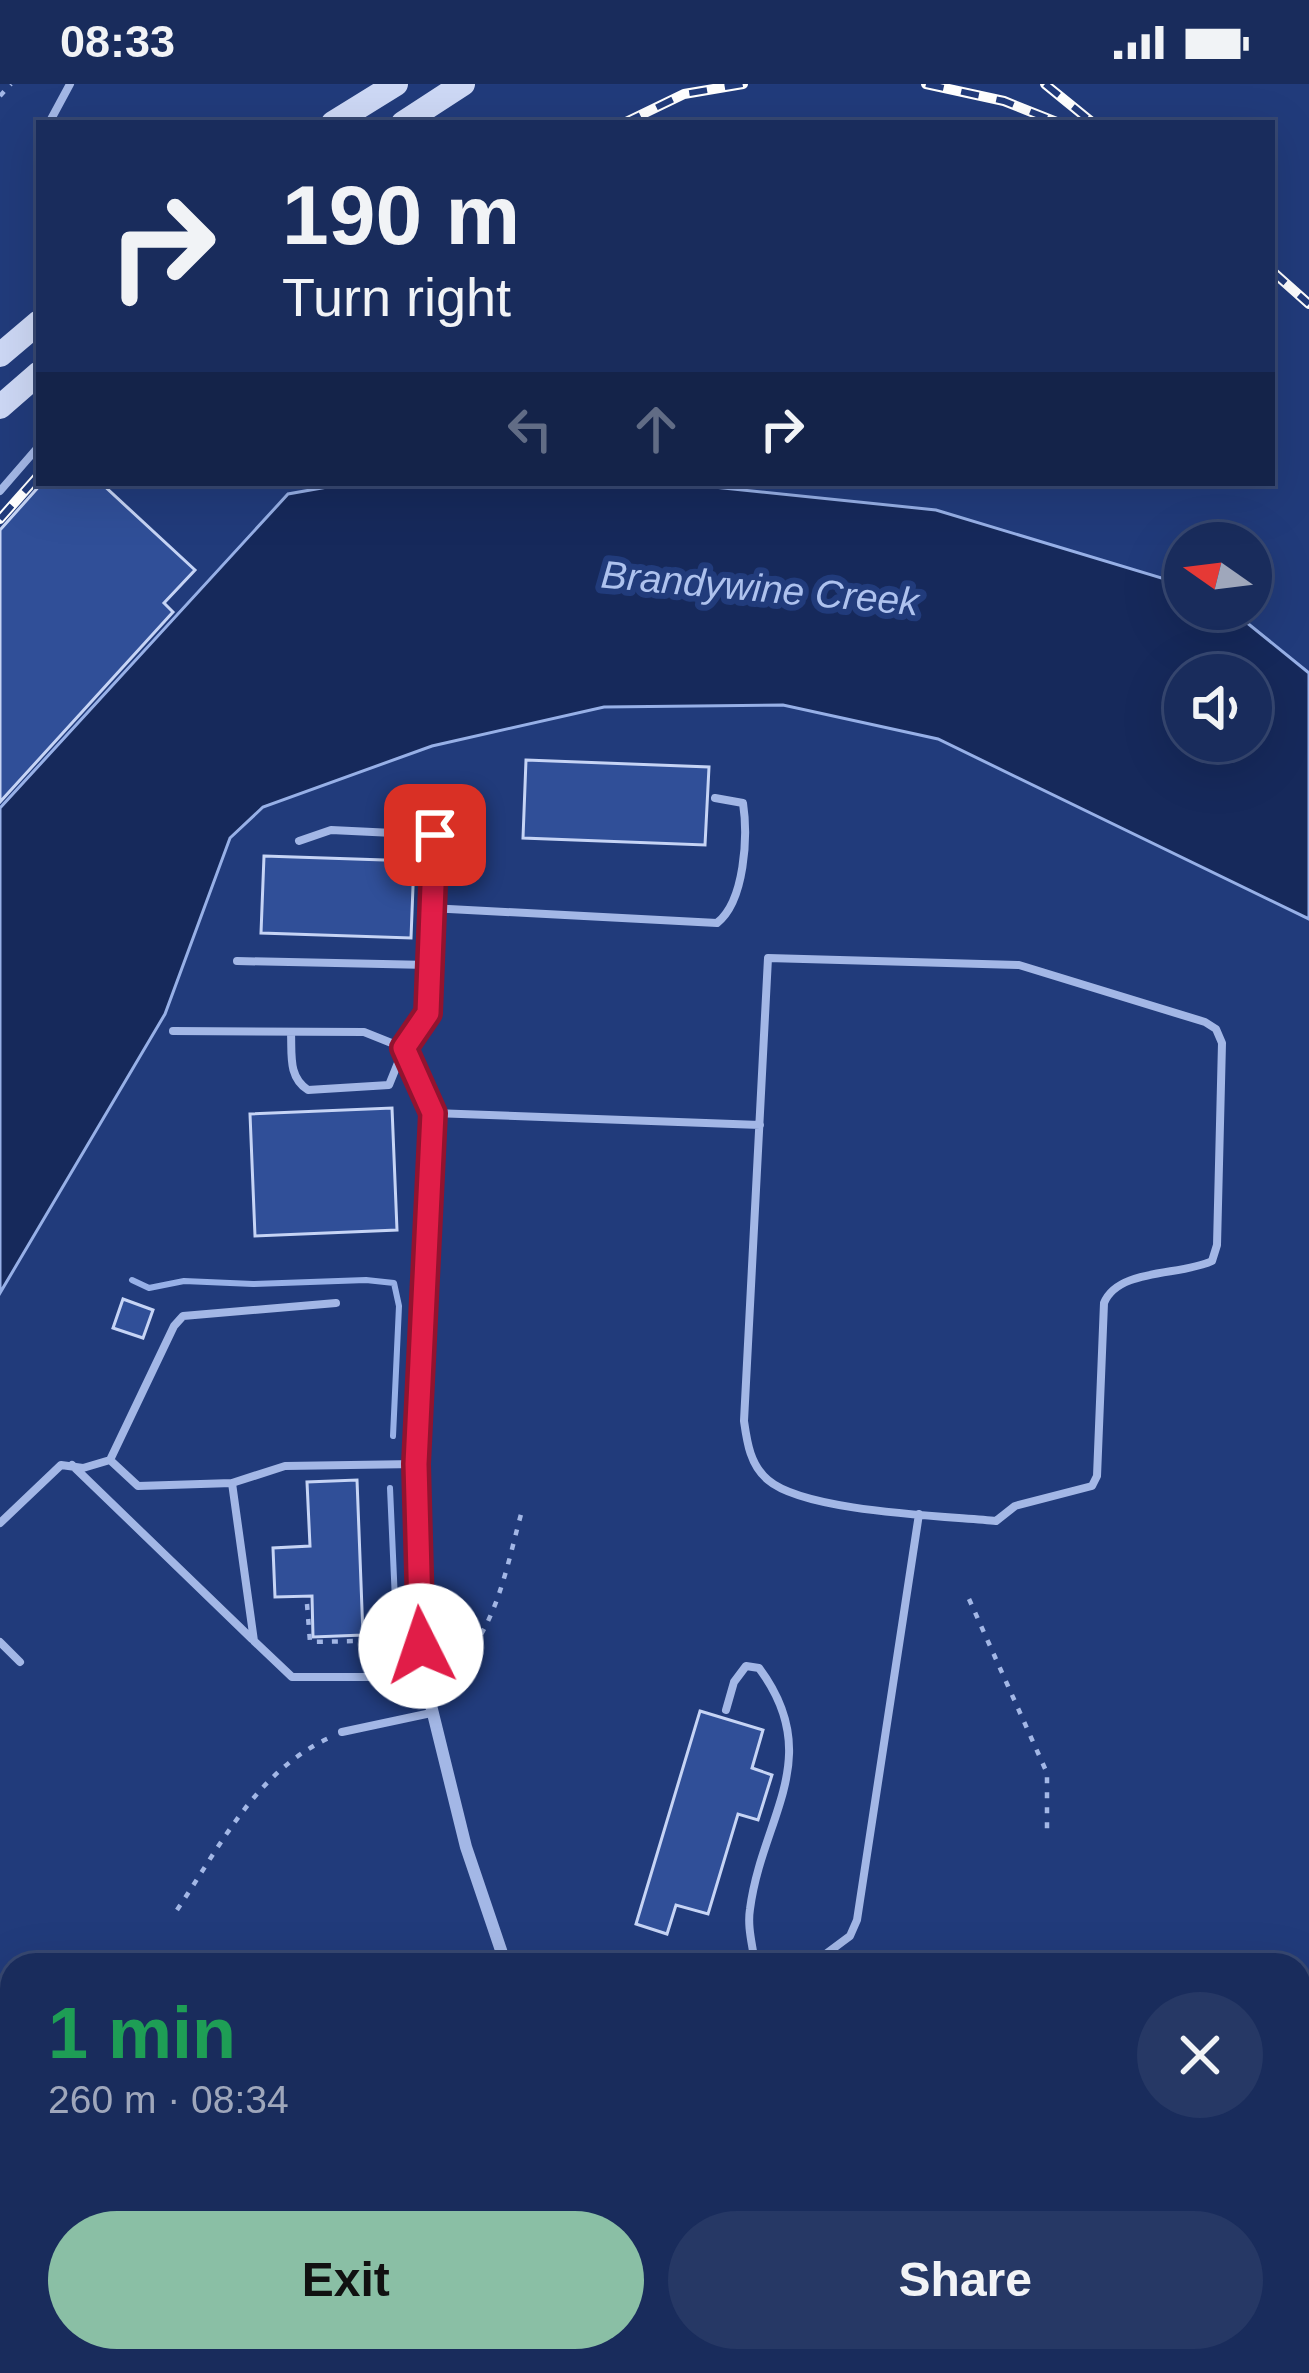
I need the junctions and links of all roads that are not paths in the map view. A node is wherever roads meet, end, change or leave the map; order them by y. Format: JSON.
{"nodes":[{"id":1,"x":70,"y":84,"type":"edge"},
{"id":2,"x":396,"y":84,"type":"edge"},
{"id":3,"x":463,"y":84,"type":"edge"},
{"id":4,"x":51,"y":120,"type":"edge"},
{"id":5,"x":338,"y":120,"type":"edge"},
{"id":6,"x":408,"y":120,"type":"edge"},
{"id":7,"x":36,"y":325,"type":"edge"},
{"id":8,"x":0,"y":355,"type":"edge"},
{"id":9,"x":36,"y":376,"type":"edge"},
{"id":10,"x":0,"y":407,"type":"edge"},
{"id":11,"x":36,"y":449,"type":"edge"},
{"id":12,"x":0,"y":491,"type":"edge"},
{"id":13,"x":715,"y":798,"type":"dead end"},
{"id":14,"x":299,"y":841,"type":"dead end"},
{"id":15,"x":430,"y":908,"type":"junction"},
{"id":16,"x":237,"y":961,"type":"dead end"},
{"id":17,"x":429,"y":965,"type":"junction"},
{"id":18,"x":172,"y":1031,"type":"dead end"},
{"id":19,"x":291,"y":1033,"type":"junction"},
{"id":20,"x":404,"y":1048,"type":"junction"},
{"id":21,"x":433,"y":1113,"type":"junction"},
{"id":22,"x":760,"y":1125,"type":"junction"},
{"id":23,"x":336,"y":1303,"type":"dead end"},
{"id":24,"x":110,"y":1460,"type":"junction"},
{"id":25,"x":416,"y":1464,"type":"junction"},
{"id":26,"x":72,"y":1465,"type":"junction"},
{"id":27,"x":232,"y":1483,"type":"junction"},
{"id":28,"x":920,"y":1514,"type":"junction"},
{"id":29,"x":0,"y":1523,"type":"edge"},
{"id":30,"x":254,"y":1641,"type":"junction"},
{"id":31,"x":0,"y":1642,"type":"edge"},
{"id":32,"x":20,"y":1662,"type":"dead end"},
{"id":33,"x":425,"y":1682,"type":"junction"},
{"id":34,"x":726,"y":1710,"type":"dead end"},
{"id":35,"x":431,"y":1713,"type":"junction"},
{"id":36,"x":342,"y":1732,"type":"road end"},
{"id":37,"x":502,"y":1953,"type":"edge"},
{"id":38,"x":753,"y":1953,"type":"edge"},
{"id":39,"x":827,"y":1953,"type":"edge"}],
"edges":[{"from":1,"to":4,"type":"lane"},
{"from":2,"to":5,"type":"main road"},
{"from":3,"to":6,"type":"main road"},
{"from":7,"to":8,"type":"main road"},
{"from":9,"to":10,"type":"main road"},
{"from":11,"to":12,"type":"lane"},
{"from":13,"to":15,"type":"lane"},
{"from":14,"to":15,"type":"lane"},
{"from":15,"to":17,"type":"lane"},
{"from":16,"to":17,"type":"lane"},
{"from":17,"to":20,"type":"lane"},
{"from":18,"to":19,"type":"lane"},
{"from":19,"to":20,"type":"lane"},
{"from":19,"to":20,"type":"lane"},
{"from":20,"to":21,"type":"street"},
{"from":21,"to":22,"type":"lane"},
{"from":21,"to":25,"type":"street"},
{"from":22,"to":28,"type":"lane"},
{"from":22,"to":28,"type":"lane"},
{"from":23,"to":24,"type":"lane"},
{"from":24,"to":26,"type":"lane"},
{"from":24,"to":27,"type":"lane"},
{"from":25,"to":27,"type":"lane"},
{"from":25,"to":33,"type":"street"},
{"from":26,"to":29,"type":"lane"},
{"from":26,"to":30,"type":"lane"},
{"from":27,"to":30,"type":"lane"},
{"from":28,"to":39,"type":"lane"},
{"from":30,"to":33,"type":"lane"},
{"from":31,"to":32,"type":"lane"},
{"from":33,"to":35,"type":"street"},
{"from":34,"to":38,"type":"lane"},
{"from":35,"to":36,"type":"lane"},
{"from":35,"to":37,"type":"street"}]}
